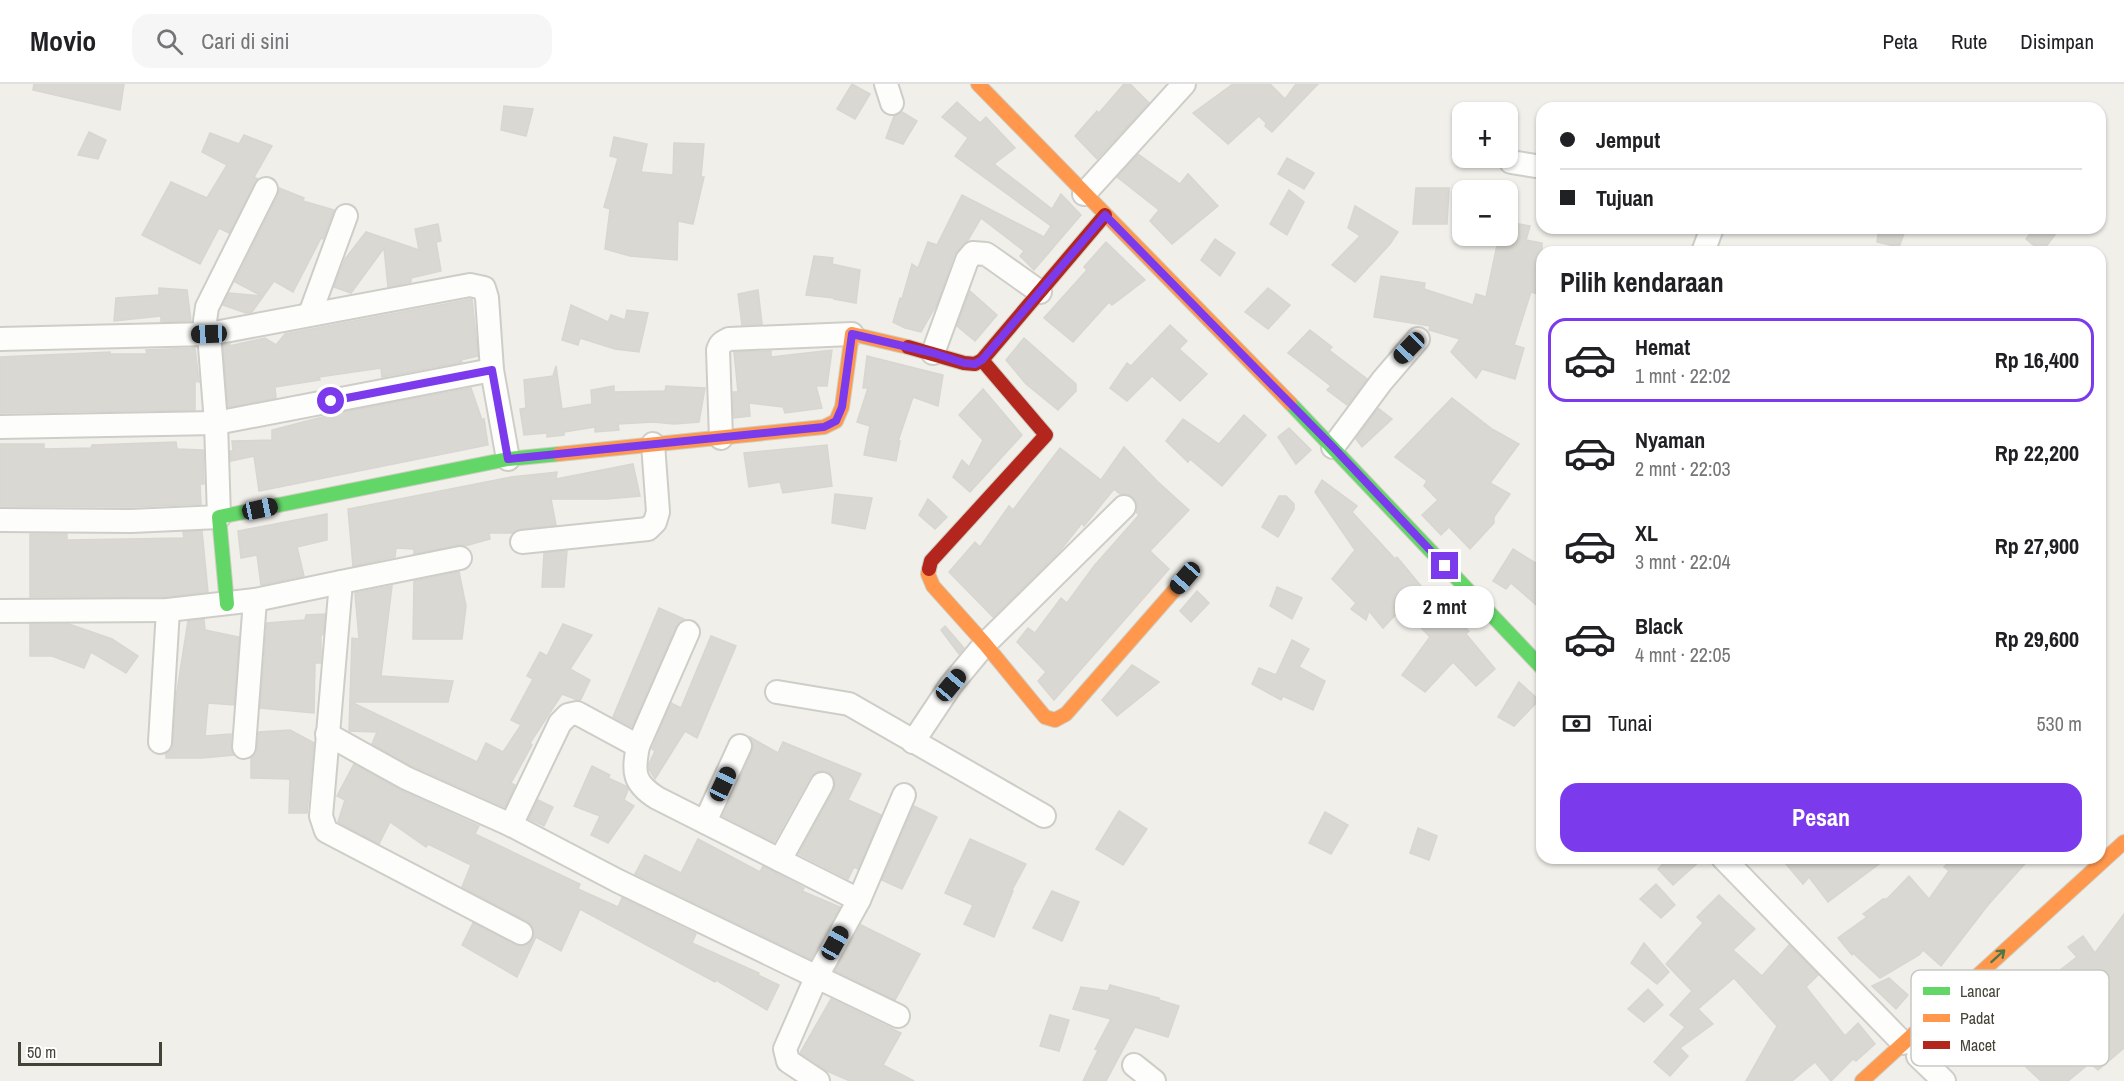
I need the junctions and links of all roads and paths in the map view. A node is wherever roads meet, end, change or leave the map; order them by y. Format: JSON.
{"nodes":[{"id":1,"x":978,"y":84,"type":"edge"},
{"id":2,"x":1184,"y":84,"type":"edge"},
{"id":3,"x":1518,"y":163,"type":"edge"},
{"id":4,"x":1536,"y":166,"type":"edge"},
{"id":5,"x":266,"y":189,"type":"dead end"},
{"id":6,"x":1084,"y":194,"type":"junction"},
{"id":7,"x":1105,"y":215,"type":"junction"},
{"id":8,"x":346,"y":216,"type":"dead end"},
{"id":9,"x":1040,"y":292,"type":"junction"},
{"id":10,"x":310,"y":314,"type":"junction"},
{"id":11,"x":209,"y":334,"type":"junction"},
{"id":12,"x":852,"y":334,"type":"junction"},
{"id":13,"x":0,"y":339,"type":"edge"},
{"id":14,"x":1418,"y":339,"type":"dead end"},
{"id":15,"x":933,"y":353,"type":"junction"},
{"id":16,"x":982,"y":360,"type":"junction"},
{"id":17,"x":492,"y":370,"type":"junction"},
{"id":18,"x":216,"y":423,"type":"junction"},
{"id":19,"x":0,"y":428,"type":"edge"},
{"id":20,"x":721,"y":438,"type":"junction"},
{"id":21,"x":653,"y":444,"type":"junction"},
{"id":22,"x":1333,"y":447,"type":"junction"},
{"id":23,"x":508,"y":459,"type":"junction"},
{"id":24,"x":1124,"y":507,"type":"dead end"},
{"id":25,"x":219,"y":518,"type":"junction"},
{"id":26,"x":0,"y":520,"type":"edge"},
{"id":27,"x":522,"y":542,"type":"dead end"},
{"id":28,"x":460,"y":558,"type":"dead end"},
{"id":29,"x":1185,"y":578,"type":"dead end"},
{"id":30,"x":341,"y":582,"type":"junction"},
{"id":31,"x":255,"y":600,"type":"junction"},
{"id":32,"x":227,"y":604,"type":"junction"},
{"id":33,"x":168,"y":610,"type":"junction"},
{"id":34,"x":0,"y":611,"type":"edge"},
{"id":35,"x":688,"y":632,"type":"dead end"},
{"id":36,"x":985,"y":644,"type":"junction"},
{"id":37,"x":1536,"y":662,"type":"edge"},
{"id":38,"x":777,"y":692,"type":"dead end"},
{"id":39,"x":327,"y":734,"type":"junction"},
{"id":40,"x":159,"y":742,"type":"dead end"},
{"id":41,"x":913,"y":742,"type":"junction"},
{"id":42,"x":638,"y":746,"type":"junction"},
{"id":43,"x":740,"y":746,"type":"dead end"},
{"id":44,"x":244,"y":747,"type":"dead end"},
{"id":45,"x":822,"y":784,"type":"dead end"},
{"id":46,"x":904,"y":795,"type":"dead end"},
{"id":47,"x":1044,"y":816,"type":"dead end"},
{"id":48,"x":705,"y":822,"type":"junction"},
{"id":49,"x":511,"y":825,"type":"junction"},
{"id":50,"x":2124,"y":842,"type":"edge"},
{"id":51,"x":780,"y":860,"type":"junction"},
{"id":52,"x":2106,"y":860,"type":"edge"},
{"id":53,"x":1730,"y":864,"type":"edge"},
{"id":54,"x":2102,"y":864,"type":"edge"},
{"id":55,"x":859,"y":900,"type":"junction"},
{"id":56,"x":521,"y":933,"type":"dead end"},
{"id":57,"x":1997,"y":970,"type":"edge"},
{"id":58,"x":816,"y":978,"type":"junction"},
{"id":59,"x":898,"y":1016,"type":"dead end"},
{"id":60,"x":1911,"y":1048,"type":"edge"},
{"id":61,"x":1911,"y":1054,"type":"edge"},
{"id":62,"x":1134,"y":1065,"type":"dead end"},
{"id":63,"x":1929,"y":1066,"type":"edge"},
{"id":64,"x":818,"y":1081,"type":"edge"},
{"id":65,"x":1154,"y":1081,"type":"edge"},
{"id":66,"x":1862,"y":1081,"type":"edge"},
{"id":67,"x":1944,"y":1081,"type":"edge"}],
"edges":[{"from":1,"to":6,"type":"main road"},
{"from":2,"to":6,"type":"street"},
{"from":3,"to":4,"type":"street"},
{"from":5,"to":11,"type":"street"},
{"from":6,"to":7,"type":"main road"},
{"from":7,"to":9,"type":"main road"},
{"from":7,"to":22,"type":"main road"},
{"from":8,"to":10,"type":"street"},
{"from":9,"to":15,"type":"street"},
{"from":9,"to":16,"type":"main road"},
{"from":10,"to":11,"type":"street"},
{"from":10,"to":17,"type":"street"},
{"from":11,"to":13,"type":"street"},
{"from":11,"to":18,"type":"street"},
{"from":12,"to":15,"type":"main road"},
{"from":12,"to":20,"type":"main road"},
{"from":12,"to":20,"type":"street"},
{"from":14,"to":22,"type":"street"},
{"from":15,"to":16,"type":"main road"},
{"from":16,"to":36,"type":"main road"},
{"from":17,"to":18,"type":"street"},
{"from":17,"to":23,"type":"street"},
{"from":18,"to":19,"type":"street"},
{"from":18,"to":25,"type":"street"},
{"from":20,"to":21,"type":"main road"},
{"from":21,"to":23,"type":"main road"},
{"from":21,"to":27,"type":"street"},
{"from":22,"to":37,"type":"main road"},
{"from":23,"to":25,"type":"main road"},
{"from":24,"to":36,"type":"street"},
{"from":25,"to":26,"type":"street"},
{"from":25,"to":32,"type":"main road"},
{"from":28,"to":30,"type":"street"},
{"from":29,"to":36,"type":"main road"},
{"from":30,"to":31,"type":"street"},
{"from":30,"to":39,"type":"street"},
{"from":31,"to":32,"type":"street"},
{"from":31,"to":44,"type":"street"},
{"from":32,"to":33,"type":"street"},
{"from":33,"to":34,"type":"street"},
{"from":33,"to":40,"type":"street"},
{"from":35,"to":42,"type":"street"},
{"from":36,"to":41,"type":"street"},
{"from":38,"to":41,"type":"street"},
{"from":39,"to":49,"type":"street"},
{"from":39,"to":56,"type":"street"},
{"from":41,"to":47,"type":"street"},
{"from":42,"to":48,"type":"street"},
{"from":42,"to":49,"type":"street"},
{"from":43,"to":48,"type":"street"},
{"from":45,"to":51,"type":"street"},
{"from":46,"to":55,"type":"street"},
{"from":48,"to":51,"type":"street"},
{"from":49,"to":58,"type":"street"},
{"from":52,"to":50,"type":"main road","one_way":true},
{"from":51,"to":55,"type":"street"},
{"from":53,"to":60,"type":"street"},
{"from":57,"to":54,"type":"main road","one_way":true},
{"from":55,"to":58,"type":"street"},
{"from":58,"to":59,"type":"street"},
{"from":58,"to":64,"type":"street"},
{"from":61,"to":66,"type":"main road"},
{"from":62,"to":65,"type":"street"},
{"from":63,"to":67,"type":"street"}]}
